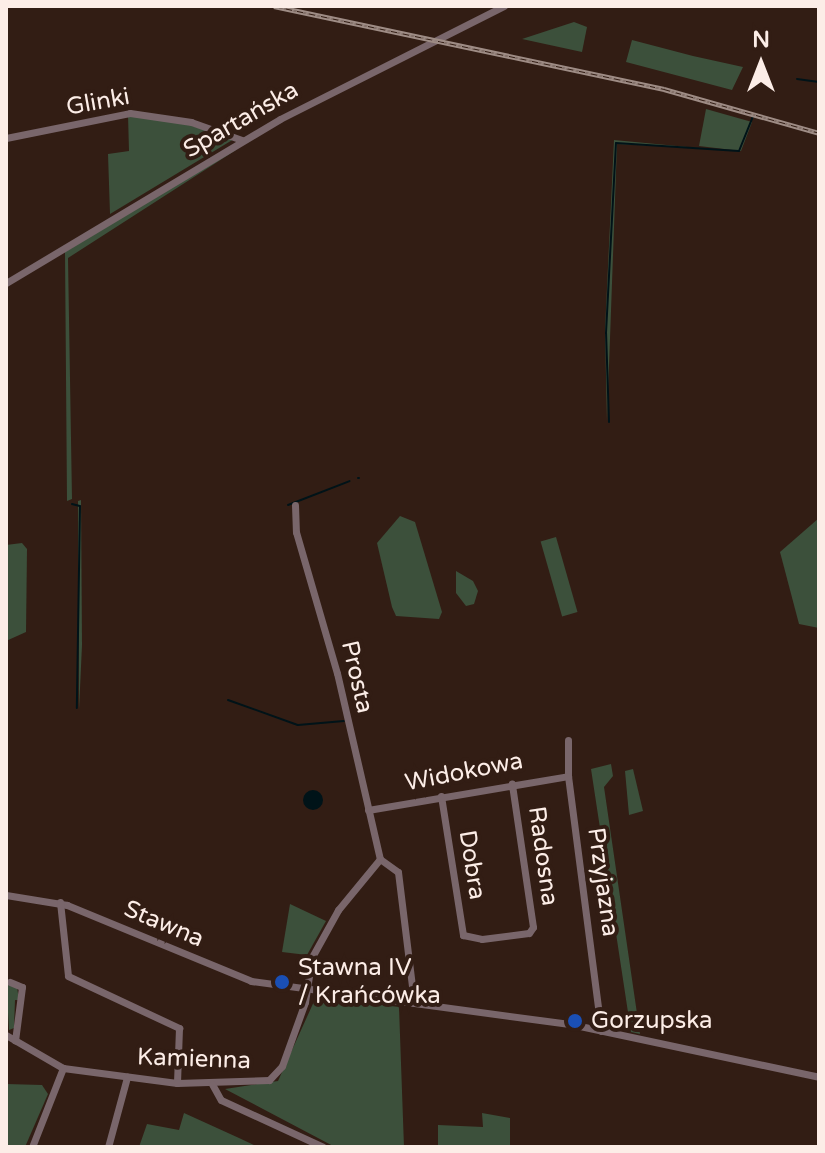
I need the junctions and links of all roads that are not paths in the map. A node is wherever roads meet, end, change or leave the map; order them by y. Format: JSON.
{"nodes":[{"id":1,"x":504,"y":6,"type":"edge"},
{"id":2,"x":6,"y":138,"type":"edge"},
{"id":3,"x":242,"y":140,"type":"junction"},
{"id":4,"x":6,"y":283,"type":"edge"},
{"id":5,"x":295,"y":505,"type":"dead end"},
{"id":6,"x":568,"y":740,"type":"dead end"},
{"id":7,"x":568,"y":776,"type":"junction"},
{"id":8,"x":512,"y":784,"type":"junction"},
{"id":9,"x":441,"y":796,"type":"junction"},
{"id":10,"x":368,"y":810,"type":"junction"},
{"id":11,"x":380,"y":859,"type":"junction"},
{"id":12,"x":6,"y":895,"type":"edge"},
{"id":13,"x":60,"y":902,"type":"junction"},
{"id":14,"x":468,"y":938,"type":"joint"},
{"id":15,"x":10,"y":982,"type":"dead end"},
{"id":16,"x":307,"y":990,"type":"junction"},
{"id":17,"x":414,"y":1003,"type":"junction"},
{"id":18,"x":601,"y":1031,"type":"junction"},
{"id":19,"x":6,"y":1035,"type":"edge"},
{"id":20,"x":15,"y":1041,"type":"junction"},
{"id":21,"x":63,"y":1068,"type":"junction"},
{"id":22,"x":127,"y":1077,"type":"junction"},
{"id":23,"x":819,"y":1077,"type":"edge"},
{"id":24,"x":177,"y":1083,"type":"junction"},
{"id":25,"x":212,"y":1084,"type":"junction"},
{"id":26,"x":32,"y":1147,"type":"edge"},
{"id":27,"x":108,"y":1147,"type":"edge"},
{"id":28,"x":323,"y":1147,"type":"edge"}],
"edges":[{"from":1,"to":3,"type":"street","name":"Spartańska"},
{"from":2,"to":3,"type":"street","name":"Glinki"},
{"from":3,"to":4,"type":"street","name":"Spartańska"},
{"from":5,"to":10,"type":"street","name":"Prosta"},
{"from":6,"to":7,"type":"street","name":"Przyjazna"},
{"from":7,"to":8,"type":"street","name":"Widokowa"},
{"from":7,"to":18,"type":"street","name":"Przyjazna"},
{"from":8,"to":9,"type":"street","name":"Widokowa"},
{"from":8,"to":14,"type":"street","name":"Radosna"},
{"from":9,"to":10,"type":"street","name":"Widokowa"},
{"from":9,"to":14,"type":"street","name":"Dobra"},
{"from":10,"to":11,"type":"street","name":"Prosta"},
{"from":11,"to":16,"type":"street"},
{"from":11,"to":17,"type":"street","name":"Prosta"},
{"from":12,"to":13,"type":"street","name":"Stawna"},
{"from":13,"to":16,"type":"street","name":"Stawna"},
{"from":13,"to":24,"type":"street"},
{"from":15,"to":20,"type":"street"},
{"from":16,"to":17,"type":"street"},
{"from":16,"to":25,"type":"street","name":"Kamienna"},
{"from":17,"to":18,"type":"street"},
{"from":18,"to":23,"type":"street"},
{"from":19,"to":20,"type":"street","name":"Kamienna"},
{"from":20,"to":21,"type":"street","name":"Kamienna"},
{"from":21,"to":22,"type":"street","name":"Kamienna"},
{"from":21,"to":26,"type":"street"},
{"from":22,"to":24,"type":"street","name":"Kamienna"},
{"from":22,"to":27,"type":"street"},
{"from":24,"to":25,"type":"street","name":"Kamienna"},
{"from":25,"to":28,"type":"street"}]}
